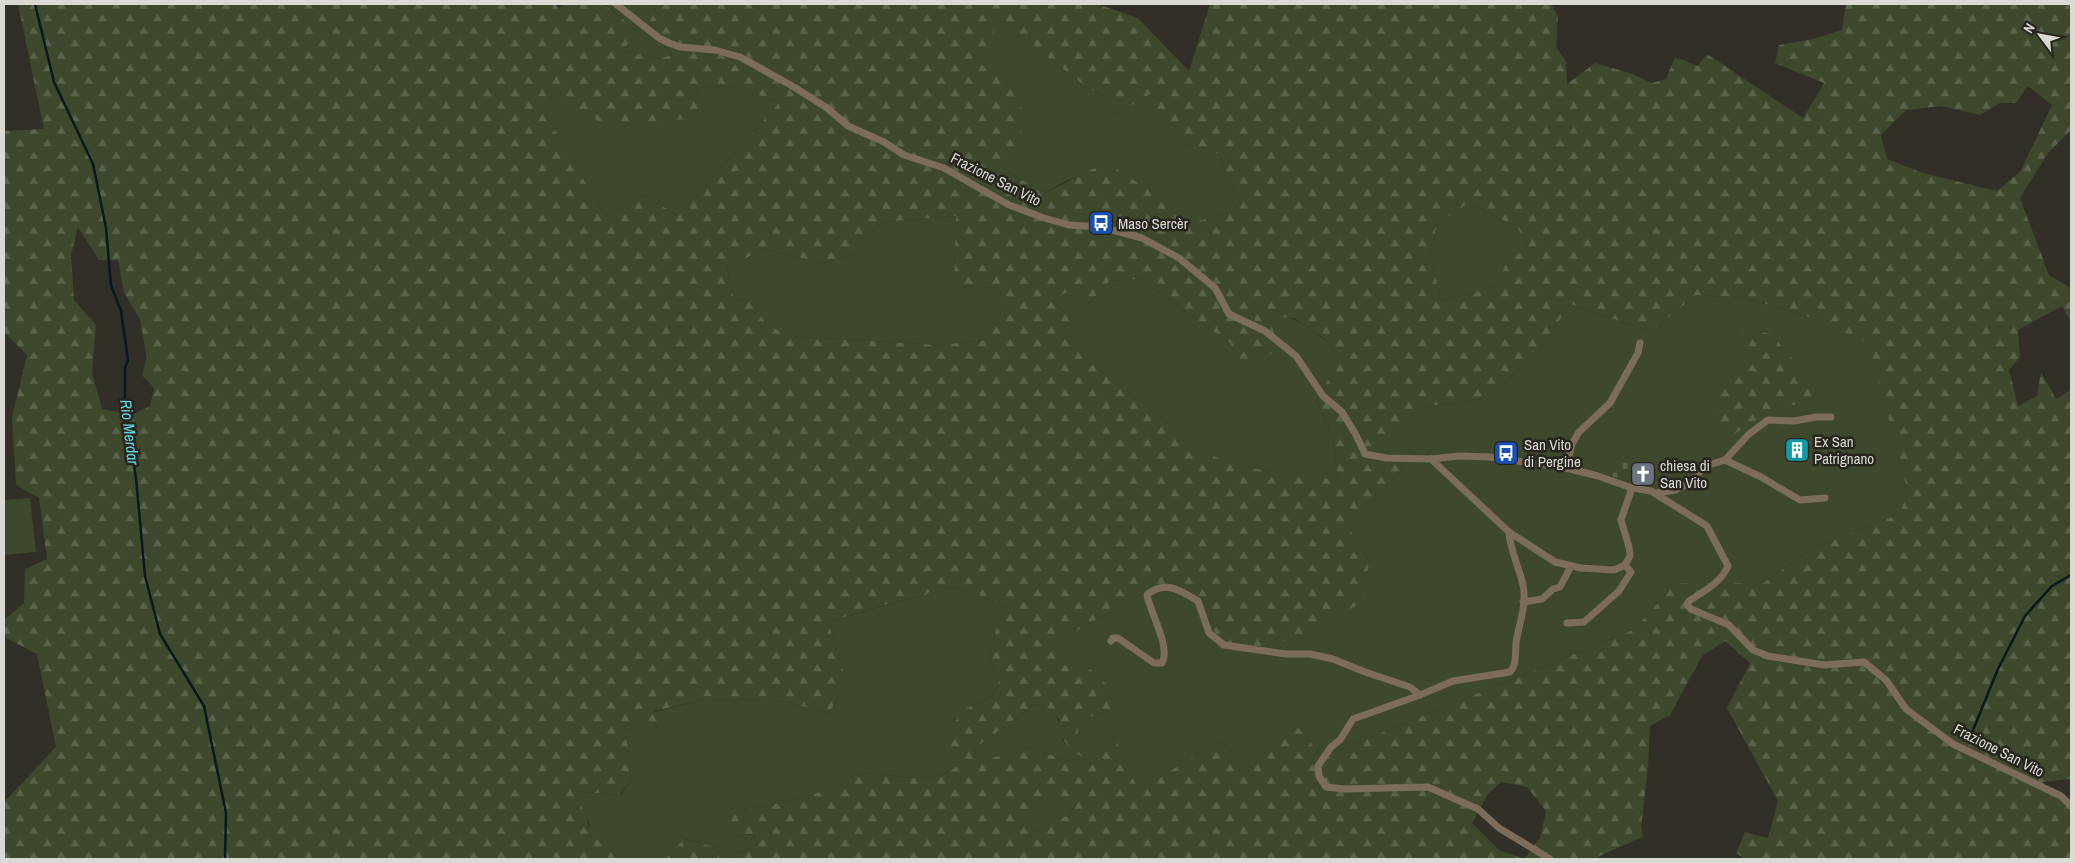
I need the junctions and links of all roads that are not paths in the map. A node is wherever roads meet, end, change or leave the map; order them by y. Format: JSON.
{"nodes":[{"id":1,"x":616,"y":4,"type":"edge"},
{"id":2,"x":1640,"y":343,"type":"dead end"},
{"id":3,"x":1832,"y":418,"type":"dead end"},
{"id":4,"x":1432,"y":459,"type":"junction"},
{"id":5,"x":1725,"y":460,"type":"junction"},
{"id":6,"x":1566,"y":468,"type":"junction"},
{"id":7,"x":1632,"y":488,"type":"junction"},
{"id":8,"x":1656,"y":493,"type":"junction"},
{"id":9,"x":1824,"y":498,"type":"dead end"},
{"id":10,"x":1508,"y":532,"type":"junction"},
{"id":11,"x":1624,"y":565,"type":"junction"},
{"id":12,"x":1571,"y":566,"type":"junction"},
{"id":13,"x":1523,"y":602,"type":"junction"},
{"id":14,"x":1567,"y":623,"type":"dead end"},
{"id":15,"x":1111,"y":641,"type":"dead end"},
{"id":16,"x":1420,"y":695,"type":"junction"},
{"id":17,"x":2071,"y":806,"type":"edge"},
{"id":18,"x":1550,"y":859,"type":"edge"}],
"edges":[{"from":1,"to":4,"type":"street","name":"Frazione San Vito"},
{"from":2,"to":6,"type":"street"},
{"from":3,"to":5,"type":"street"},
{"from":4,"to":6,"type":"street"},
{"from":4,"to":10,"type":"street"},
{"from":5,"to":8,"type":"street"},
{"from":5,"to":9,"type":"street"},
{"from":6,"to":7,"type":"street"},
{"from":7,"to":8,"type":"street"},
{"from":7,"to":11,"type":"street"},
{"from":8,"to":17,"type":"street","name":"Frazione San Vito"},
{"from":10,"to":12,"type":"street"},
{"from":10,"to":13,"type":"street"},
{"from":11,"to":12,"type":"street"},
{"from":11,"to":14,"type":"street"},
{"from":12,"to":13,"type":"street"},
{"from":13,"to":16,"type":"street"},
{"from":15,"to":16,"type":"street"},
{"from":16,"to":18,"type":"street"}]}
